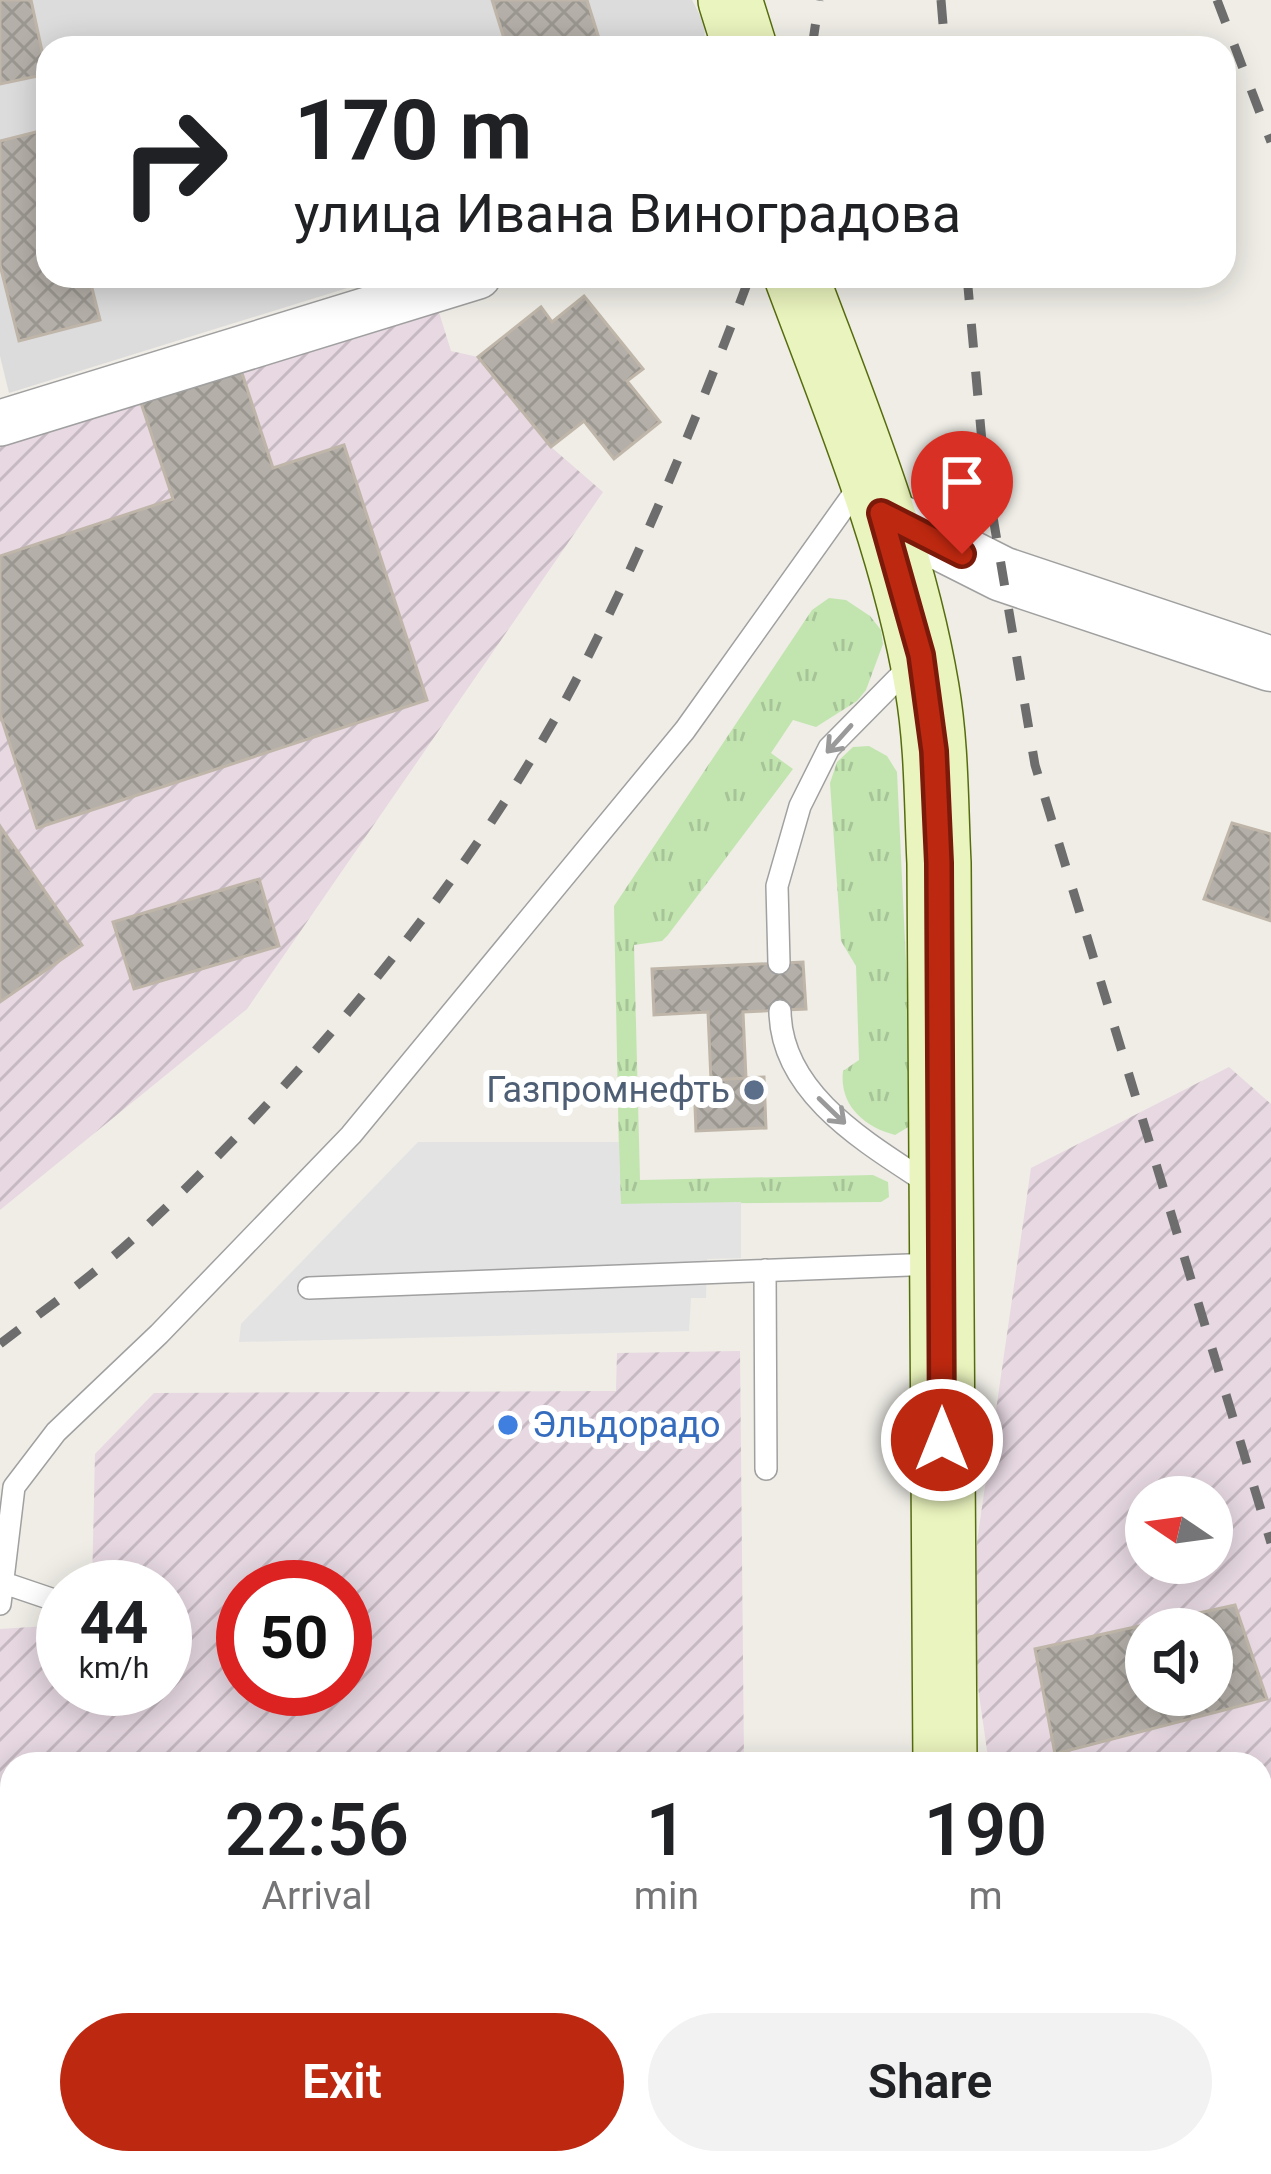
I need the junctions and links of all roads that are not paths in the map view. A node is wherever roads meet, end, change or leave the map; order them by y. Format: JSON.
{"nodes":[{"id":1,"x":730,"y":0,"type":"edge"},
{"id":2,"x":741,"y":36,"type":"edge"},
{"id":3,"x":439,"y":288,"type":"edge"},
{"id":4,"x":800,"y":288,"type":"edge"},
{"id":5,"x":0,"y":423,"type":"edge"},
{"id":6,"x":876,"y":493,"type":"junction"},
{"id":7,"x":921,"y":655,"type":"junction"},
{"id":8,"x":1271,"y":664,"type":"edge"},
{"id":9,"x":779,"y":963,"type":"dead end"},
{"id":10,"x":780,"y":1011,"type":"dead end"},
{"id":11,"x":941,"y":1192,"type":"junction"},
{"id":12,"x":941,"y":1263,"type":"junction"},
{"id":13,"x":765,"y":1270,"type":"junction"},
{"id":14,"x":309,"y":1288,"type":"dead end"},
{"id":15,"x":766,"y":1469,"type":"dead end"},
{"id":16,"x":1,"y":1582,"type":"edge"},
{"id":17,"x":36,"y":1594,"type":"edge"},
{"id":18,"x":0,"y":1604,"type":"edge"},
{"id":19,"x":945,"y":1752,"type":"edge"}],
"edges":[{"from":1,"to":2,"type":"main road"},
{"from":3,"to":5,"type":"street"},
{"from":4,"to":6,"type":"main road"},
{"from":6,"to":7,"type":"main road"},
{"from":6,"to":8,"type":"street"},
{"from":6,"to":16,"type":"lane"},
{"from":7,"to":9,"type":"lane","one_way":true},
{"from":7,"to":11,"type":"main road"},
{"from":10,"to":11,"type":"lane","one_way":true},
{"from":11,"to":12,"type":"main road"},
{"from":12,"to":13,"type":"lane"},
{"from":12,"to":19,"type":"main road"},
{"from":13,"to":14,"type":"lane"},
{"from":13,"to":15,"type":"lane"},
{"from":16,"to":17,"type":"lane"},
{"from":16,"to":18,"type":"lane"}]}
